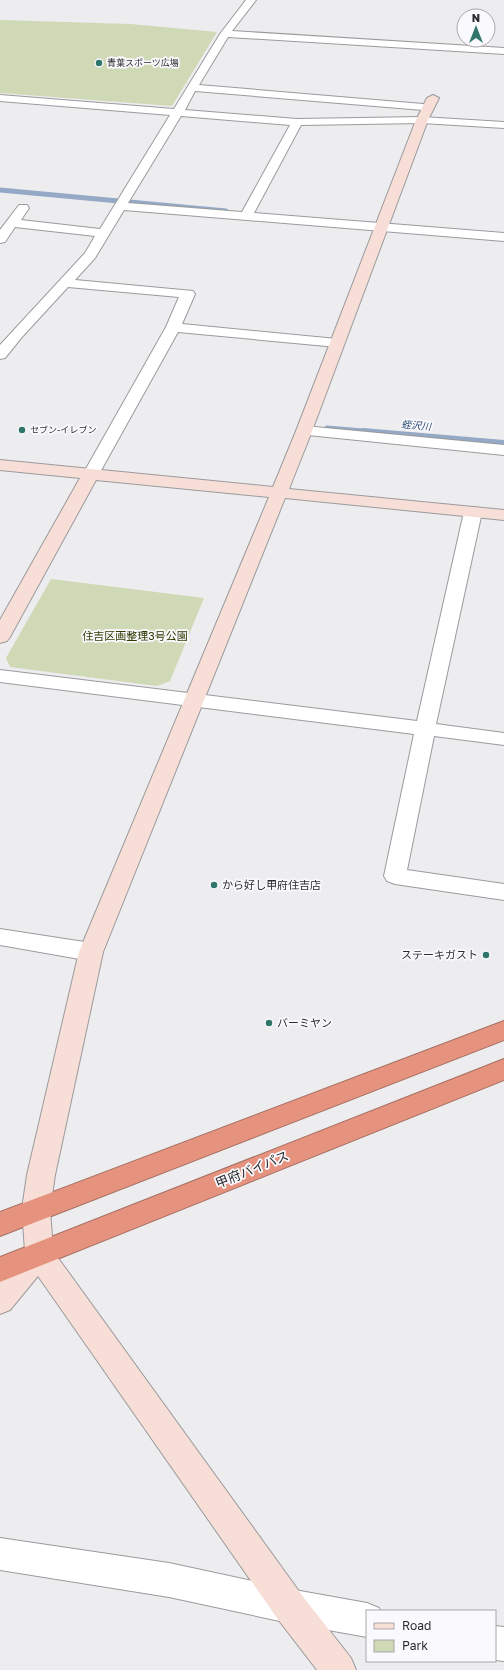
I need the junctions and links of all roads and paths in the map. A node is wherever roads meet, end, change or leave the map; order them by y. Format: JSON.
{"nodes":[{"id":1,"x":251,"y":0,"type":"edge"},
{"id":2,"x":225,"y":34,"type":"junction"},
{"id":3,"x":504,"y":51,"type":"edge"},
{"id":4,"x":193,"y":88,"type":"junction"},
{"id":5,"x":0,"y":98,"type":"edge"},
{"id":6,"x":428,"y":109,"type":"junction"},
{"id":7,"x":178,"y":113,"type":"junction"},
{"id":8,"x":298,"y":122,"type":"junction"},
{"id":9,"x":504,"y":125,"type":"edge"},
{"id":10,"x":122,"y":204,"type":"junction"},
{"id":11,"x":23,"y":208,"type":"dead end"},
{"id":12,"x":246,"y":216,"type":"junction"},
{"id":13,"x":12,"y":223,"type":"junction"},
{"id":14,"x":381,"y":228,"type":"junction"},
{"id":15,"x":103,"y":233,"type":"junction"},
{"id":16,"x":504,"y":237,"type":"edge"},
{"id":17,"x":0,"y":239,"type":"edge"},
{"id":18,"x":65,"y":283,"type":"junction"},
{"id":19,"x":173,"y":327,"type":"junction"},
{"id":20,"x":337,"y":343,"type":"junction"},
{"id":21,"x":0,"y":355,"type":"edge"},
{"id":22,"x":304,"y":432,"type":"junction"},
{"id":23,"x":504,"y":450,"type":"edge"},
{"id":24,"x":0,"y":465,"type":"edge"},
{"id":25,"x":91,"y":474,"type":"junction"},
{"id":26,"x":279,"y":493,"type":"junction"},
{"id":27,"x":473,"y":512,"type":"junction"},
{"id":28,"x":504,"y":515,"type":"edge"},
{"id":29,"x":0,"y":637,"type":"edge"},
{"id":30,"x":0,"y":676,"type":"edge"},
{"id":31,"x":194,"y":699,"type":"junction"},
{"id":32,"x":425,"y":729,"type":"junction"},
{"id":33,"x":504,"y":739,"type":"edge"},
{"id":34,"x":504,"y":892,"type":"edge"},
{"id":35,"x":0,"y":937,"type":"edge"},
{"id":36,"x":91,"y":952,"type":"junction"},
{"id":37,"x":504,"y":1030,"type":"edge"},
{"id":38,"x":504,"y":1069,"type":"edge"},
{"id":39,"x":36,"y":1209,"type":"junction"},
{"id":40,"x":0,"y":1224,"type":"edge"},
{"id":41,"x":39,"y":1254,"type":"junction"},
{"id":42,"x":0,"y":1270,"type":"edge"},
{"id":43,"x":0,"y":1301,"type":"edge"},
{"id":44,"x":0,"y":1554,"type":"edge"},
{"id":45,"x":289,"y":1606,"type":"junction"},
{"id":46,"x":366,"y":1620,"type":"edge"},
{"id":47,"x":339,"y":1670,"type":"edge"}],
"edges":[{"from":1,"to":2,"type":"street"},
{"from":2,"to":3,"type":"street"},
{"from":2,"to":4,"type":"street"},
{"from":4,"to":6,"type":"street"},
{"from":4,"to":7,"type":"street"},
{"from":5,"to":7,"type":"street"},
{"from":6,"to":8,"type":"street"},
{"from":6,"to":9,"type":"street"},
{"from":6,"to":14,"type":"street"},
{"from":7,"to":8,"type":"street"},
{"from":7,"to":10,"type":"street"},
{"from":8,"to":12,"type":"street"},
{"from":10,"to":12,"type":"street"},
{"from":10,"to":15,"type":"street"},
{"from":11,"to":13,"type":"street"},
{"from":12,"to":14,"type":"street"},
{"from":13,"to":15,"type":"street"},
{"from":13,"to":17,"type":"street"},
{"from":14,"to":16,"type":"street"},
{"from":14,"to":20,"type":"street"},
{"from":15,"to":18,"type":"street"},
{"from":18,"to":19,"type":"street"},
{"from":18,"to":21,"type":"street"},
{"from":19,"to":20,"type":"street"},
{"from":19,"to":25,"type":"street"},
{"from":20,"to":22,"type":"street"},
{"from":22,"to":23,"type":"street"},
{"from":22,"to":26,"type":"street"},
{"from":24,"to":25,"type":"street"},
{"from":25,"to":26,"type":"street"},
{"from":25,"to":29,"type":"street"},
{"from":26,"to":27,"type":"street"},
{"from":26,"to":31,"type":"street"},
{"from":27,"to":28,"type":"street"},
{"from":27,"to":32,"type":"street"},
{"from":30,"to":31,"type":"street"},
{"from":31,"to":32,"type":"street"},
{"from":31,"to":36,"type":"street"},
{"from":32,"to":33,"type":"street"},
{"from":32,"to":34,"type":"street"},
{"from":35,"to":36,"type":"street"},
{"from":36,"to":39,"type":"street"},
{"from":37,"to":39,"type":"highway"},
{"from":38,"to":41,"type":"highway","name":"甲府バイパス"},
{"from":39,"to":40,"type":"highway"},
{"from":39,"to":41,"type":"street"},
{"from":41,"to":42,"type":"highway","name":"甲府バイパス"},
{"from":41,"to":43,"type":"street"},
{"from":41,"to":45,"type":"street"},
{"from":44,"to":45,"type":"street"},
{"from":45,"to":46,"type":"street"},
{"from":45,"to":47,"type":"street"}]}
